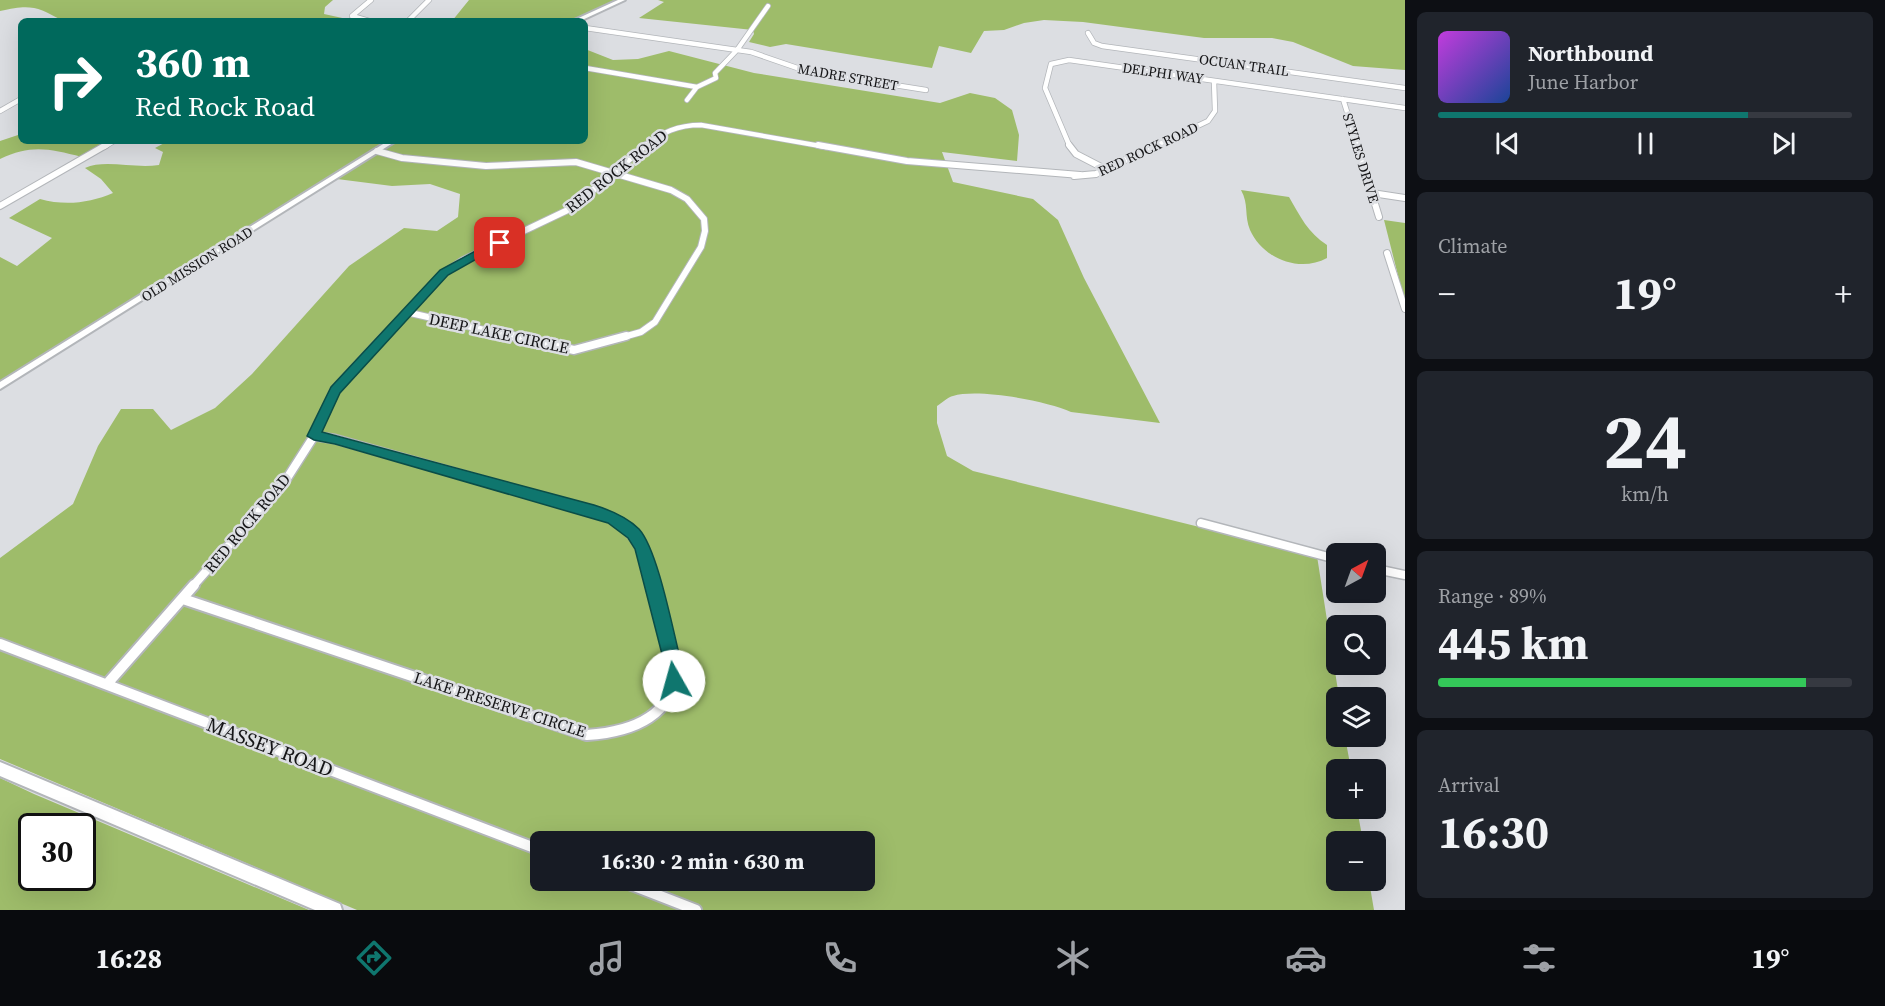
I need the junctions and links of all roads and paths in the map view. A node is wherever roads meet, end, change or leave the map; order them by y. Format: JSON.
{"nodes":[{"id":1,"x":371,"y":0,"type":"edge"},
{"id":2,"x":429,"y":0,"type":"edge"},
{"id":3,"x":622,"y":0,"type":"edge"},
{"id":4,"x":768,"y":6,"type":"dead end"},
{"id":5,"x":359,"y":18,"type":"edge"},
{"id":6,"x":411,"y":18,"type":"edge"},
{"id":7,"x":582,"y":18,"type":"edge"},
{"id":8,"x":588,"y":28,"type":"edge"},
{"id":9,"x":1088,"y":33,"type":"dead end"},
{"id":10,"x":737,"y":50,"type":"junction"},
{"id":11,"x":588,"y":69,"type":"edge"},
{"id":12,"x":1214,"y":81,"type":"junction"},
{"id":13,"x":698,"y":87,"type":"junction"},
{"id":14,"x":1405,"y":88,"type":"edge"},
{"id":15,"x":926,"y":90,"type":"dead end"},
{"id":16,"x":1343,"y":99,"type":"junction"},
{"id":17,"x":687,"y":100,"type":"dead end"},
{"id":18,"x":18,"y":101,"type":"edge"},
{"id":19,"x":1405,"y":108,"type":"edge"},
{"id":20,"x":0,"y":111,"type":"edge"},
{"id":21,"x":109,"y":144,"type":"edge"},
{"id":22,"x":388,"y":144,"type":"edge"},
{"id":23,"x":377,"y":151,"type":"junction"},
{"id":24,"x":1105,"y":169,"type":"junction"},
{"id":25,"x":615,"y":173,"type":"junction"},
{"id":26,"x":1372,"y":193,"type":"junction"},
{"id":27,"x":1405,"y":198,"type":"edge"},
{"id":28,"x":0,"y":206,"type":"edge"},
{"id":29,"x":1379,"y":217,"type":"dead end"},
{"id":30,"x":1387,"y":253,"type":"dead end"},
{"id":31,"x":1405,"y":309,"type":"edge"},
{"id":32,"x":406,"y":312,"type":"junction"},
{"id":33,"x":0,"y":386,"type":"edge"},
{"id":34,"x":314,"y":436,"type":"junction"},
{"id":35,"x":1201,"y":523,"type":"dead end"},
{"id":36,"x":1326,"y":556,"type":"edge"},
{"id":37,"x":1386,"y":570,"type":"edge"},
{"id":38,"x":1405,"y":575,"type":"edge"},
{"id":39,"x":183,"y":599,"type":"junction"},
{"id":40,"x":0,"y":644,"type":"edge"},
{"id":41,"x":107,"y":684,"type":"junction"},
{"id":42,"x":0,"y":769,"type":"edge"},
{"id":43,"x":530,"y":846,"type":"edge"},
{"id":44,"x":648,"y":891,"type":"edge"},
{"id":45,"x":334,"y":910,"type":"edge"},
{"id":46,"x":696,"y":910,"type":"edge"}],
"edges":[{"from":1,"to":5,"type":"street"},
{"from":2,"to":6,"type":"street"},
{"from":3,"to":7,"type":"street"},
{"from":4,"to":10,"type":"street"},
{"from":8,"to":10,"type":"street","name":"MADRE STREET"},
{"from":9,"to":14,"type":"street","name":"OCUAN TRAIL"},
{"from":10,"to":13,"type":"street"},
{"from":10,"to":15,"type":"street","name":"MADRE STREET"},
{"from":11,"to":13,"type":"street"},
{"from":12,"to":16,"type":"street","name":"DELPHI WAY"},
{"from":12,"to":24,"type":"street","name":"RED ROCK ROAD"},
{"from":12,"to":24,"type":"street","name":"DELPHI WAY"},
{"from":13,"to":17,"type":"street"},
{"from":16,"to":19,"type":"street","name":"DELPHI WAY"},
{"from":16,"to":26,"type":"street","name":"STYLES DRIVE"},
{"from":18,"to":20,"type":"street"},
{"from":21,"to":28,"type":"street"},
{"from":22,"to":23,"type":"street","name":"OLD MISSION ROAD"},
{"from":23,"to":25,"type":"street"},
{"from":23,"to":33,"type":"street","name":"OLD MISSION ROAD"},
{"from":24,"to":25,"type":"street","name":"RED ROCK ROAD"},
{"from":25,"to":32,"type":"street","name":"RED ROCK ROAD"},
{"from":25,"to":32,"type":"street","name":"DEEP LAKE CIRCLE"},
{"from":26,"to":27,"type":"street"},
{"from":26,"to":29,"type":"street","name":"STYLES DRIVE"},
{"from":30,"to":31,"type":"street"},
{"from":32,"to":34,"type":"street","name":"RED ROCK ROAD"},
{"from":34,"to":39,"type":"street","name":"RED ROCK ROAD"},
{"from":34,"to":39,"type":"street","name":"LAKE PRESERVE CIRCLE"},
{"from":35,"to":36,"type":"street"},
{"from":37,"to":38,"type":"street"},
{"from":39,"to":41,"type":"street","name":"RED ROCK ROAD"},
{"from":40,"to":41,"type":"street","name":"MASSEY ROAD"},
{"from":41,"to":43,"type":"street","name":"MASSEY ROAD"},
{"from":42,"to":45,"type":"street"},
{"from":44,"to":46,"type":"street"}]}
